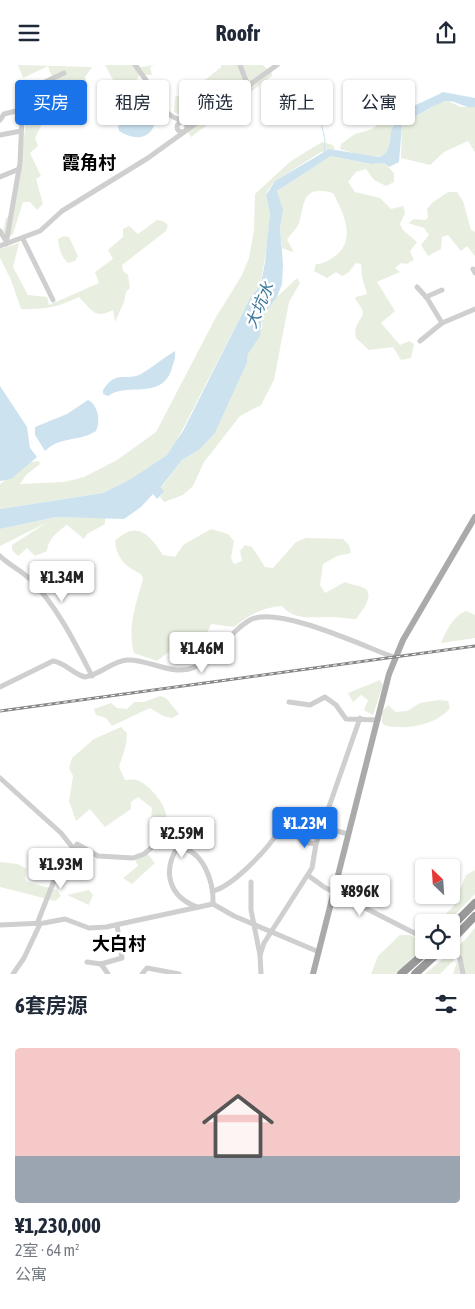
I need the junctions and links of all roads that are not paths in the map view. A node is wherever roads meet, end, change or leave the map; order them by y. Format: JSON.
{"nodes":[{"id":1,"x":135,"y":65,"type":"edge"},
{"id":2,"x":240,"y":65,"type":"edge"},
{"id":3,"x":276,"y":65,"type":"edge"},
{"id":4,"x":64,"y":73,"type":"dead end"},
{"id":5,"x":49,"y":80,"type":"edge"},
{"id":6,"x":246,"y":80,"type":"edge"},
{"id":7,"x":251,"y":84,"type":"edge"},
{"id":8,"x":15,"y":111,"type":"edge"},
{"id":9,"x":173,"y":117,"type":"junction"},
{"id":10,"x":0,"y":120,"type":"edge"},
{"id":11,"x":179,"y":120,"type":"edge"},
{"id":12,"x":179,"y":123,"type":"edge"},
{"id":13,"x":23,"y":125,"type":"edge"},
{"id":14,"x":187,"y":125,"type":"edge"},
{"id":15,"x":194,"y":125,"type":"edge"},
{"id":16,"x":177,"y":128,"type":"junction"},
{"id":17,"x":22,"y":131,"type":"junction"},
{"id":18,"x":185,"y":131,"type":"junction"},
{"id":19,"x":0,"y":135,"type":"edge"},
{"id":20,"x":174,"y":139,"type":"junction"},
{"id":21,"x":19,"y":169,"type":"junction"},
{"id":22,"x":0,"y":177,"type":"edge"},
{"id":23,"x":0,"y":231,"type":"edge"},
{"id":24,"x":23,"y":239,"type":"junction"},
{"id":25,"x":6,"y":243,"type":"junction"},
{"id":26,"x":0,"y":246,"type":"edge"},
{"id":27,"x":416,"y":287,"type":"dead end"},
{"id":28,"x":442,"y":290,"type":"dead end"},
{"id":29,"x":426,"y":297,"type":"junction"},
{"id":30,"x":53,"y":300,"type":"dead end"},
{"id":31,"x":475,"y":309,"type":"edge"},
{"id":32,"x":442,"y":323,"type":"junction"},
{"id":33,"x":420,"y":341,"type":"dead end"},
{"id":34,"x":475,"y":517,"type":"edge"},
{"id":35,"x":0,"y":556,"type":"edge"},
{"id":36,"x":396,"y":658,"type":"junction"},
{"id":37,"x":92,"y":676,"type":"junction"},
{"id":38,"x":0,"y":687,"type":"edge"},
{"id":39,"x":289,"y":702,"type":"dead end"},
{"id":40,"x":360,"y":718,"type":"junction"},
{"id":41,"x":378,"y":720,"type":"junction"},
{"id":42,"x":0,"y":778,"type":"edge"},
{"id":43,"x":322,"y":827,"type":"junction"},
{"id":44,"x":155,"y":828,"type":"dead end"},
{"id":45,"x":348,"y":834,"type":"junction"},
{"id":46,"x":163,"y":839,"type":"junction"},
{"id":47,"x":316,"y":845,"type":"junction"},
{"id":48,"x":177,"y":848,"type":"junction"},
{"id":49,"x":73,"y":849,"type":"junction"},
{"id":50,"x":309,"y":876,"type":"junction"},
{"id":51,"x":251,"y":882,"type":"dead end"},
{"id":52,"x":213,"y":891,"type":"junction"},
{"id":53,"x":334,"y":892,"type":"junction"},
{"id":54,"x":475,"y":903,"type":"edge"},
{"id":55,"x":213,"y":904,"type":"junction"},
{"id":56,"x":198,"y":907,"type":"junction"},
{"id":57,"x":475,"y":916,"type":"edge"},
{"id":58,"x":460,"y":918,"type":"edge"},
{"id":59,"x":38,"y":924,"type":"junction"},
{"id":60,"x":0,"y":925,"type":"edge"},
{"id":61,"x":118,"y":925,"type":"junction"},
{"id":62,"x":254,"y":925,"type":"junction"},
{"id":63,"x":271,"y":932,"type":"junction"},
{"id":64,"x":460,"y":932,"type":"edge"},
{"id":65,"x":415,"y":933,"type":"edge"},
{"id":66,"x":319,"y":952,"type":"junction"},
{"id":67,"x":260,"y":955,"type":"junction"},
{"id":68,"x":418,"y":959,"type":"edge"},
{"id":69,"x":431,"y":959,"type":"edge"},
{"id":70,"x":459,"y":959,"type":"tunnel mouth"},
{"id":71,"x":87,"y":962,"type":"dead end"},
{"id":72,"x":100,"y":964,"type":"junction"},
{"id":73,"x":13,"y":974,"type":"edge"},
{"id":74,"x":108,"y":974,"type":"edge"},
{"id":75,"x":142,"y":974,"type":"edge"},
{"id":76,"x":180,"y":974,"type":"edge"},
{"id":77,"x":261,"y":974,"type":"edge"},
{"id":78,"x":313,"y":974,"type":"edge"},
{"id":79,"x":401,"y":974,"type":"edge"},
{"id":80,"x":415,"y":974,"type":"edge"},
{"id":81,"x":463,"y":974,"type":"edge"}],
"edges":[{"from":1,"to":9,"type":"street"},
{"from":2,"to":6,"type":"street"},
{"from":3,"to":7,"type":"street"},
{"from":4,"to":5,"type":"street"},
{"from":8,"to":10,"type":"street"},
{"from":9,"to":11,"type":"street"},
{"from":9,"to":16,"type":"street"},
{"from":12,"to":16,"type":"street"},
{"from":13,"to":17,"type":"street"},
{"from":14,"to":18,"type":"street"},
{"from":15,"to":18,"type":"street"},
{"from":16,"to":18,"type":"street"},
{"from":16,"to":20,"type":"street"},
{"from":17,"to":19,"type":"street"},
{"from":17,"to":21,"type":"street"},
{"from":18,"to":20,"type":"street"},
{"from":20,"to":24,"type":"street"},
{"from":21,"to":22,"type":"street"},
{"from":21,"to":25,"type":"street"},
{"from":23,"to":25,"type":"street"},
{"from":24,"to":25,"type":"street"},
{"from":24,"to":30,"type":"street"},
{"from":25,"to":26,"type":"street"},
{"from":27,"to":29,"type":"street"},
{"from":28,"to":29,"type":"street"},
{"from":29,"to":32,"type":"street"},
{"from":31,"to":32,"type":"street"},
{"from":32,"to":33,"type":"street"},
{"from":34,"to":36,"type":"main road"},
{"from":35,"to":37,"type":"street"},
{"from":36,"to":37,"type":"street"},
{"from":36,"to":41,"type":"main road"},
{"from":37,"to":38,"type":"street"},
{"from":39,"to":40,"type":"street"},
{"from":40,"to":41,"type":"street"},
{"from":40,"to":43,"type":"street"},
{"from":41,"to":45,"type":"main road"},
{"from":42,"to":49,"type":"street"},
{"from":43,"to":45,"type":"street"},
{"from":43,"to":47,"type":"street"},
{"from":44,"to":46,"type":"street"},
{"from":45,"to":53,"type":"main road"},
{"from":46,"to":48,"type":"street"},
{"from":46,"to":49,"type":"street"},
{"from":47,"to":50,"type":"street"},
{"from":47,"to":52,"type":"street"},
{"from":48,"to":52,"type":"street"},
{"from":48,"to":56,"type":"street"},
{"from":49,"to":59,"type":"street"},
{"from":50,"to":53,"type":"street"},
{"from":50,"to":63,"type":"street"},
{"from":51,"to":62,"type":"street"},
{"from":52,"to":55,"type":"street"},
{"from":53,"to":65,"type":"street"},
{"from":53,"to":66,"type":"main road"},
{"from":54,"to":58,"type":"highway"},
{"from":55,"to":56,"type":"street"},
{"from":55,"to":62,"type":"street"},
{"from":56,"to":61,"type":"street"},
{"from":57,"to":64,"type":"highway"},
{"from":59,"to":60,"type":"street"},
{"from":59,"to":61,"type":"street"},
{"from":59,"to":73,"type":"street"},
{"from":61,"to":72,"type":"street"},
{"from":62,"to":63,"type":"street"},
{"from":62,"to":67,"type":"street"},
{"from":63,"to":66,"type":"street"},
{"from":63,"to":67,"type":"street"},
{"from":66,"to":78,"type":"main road"},
{"from":67,"to":77,"type":"street"},
{"from":68,"to":79,"type":"highway"},
{"from":69,"to":80,"type":"highway"},
{"from":70,"to":81,"type":"street"},
{"from":71,"to":72,"type":"street"},
{"from":72,"to":74,"type":"street"},
{"from":75,"to":76,"type":"street"}]}
